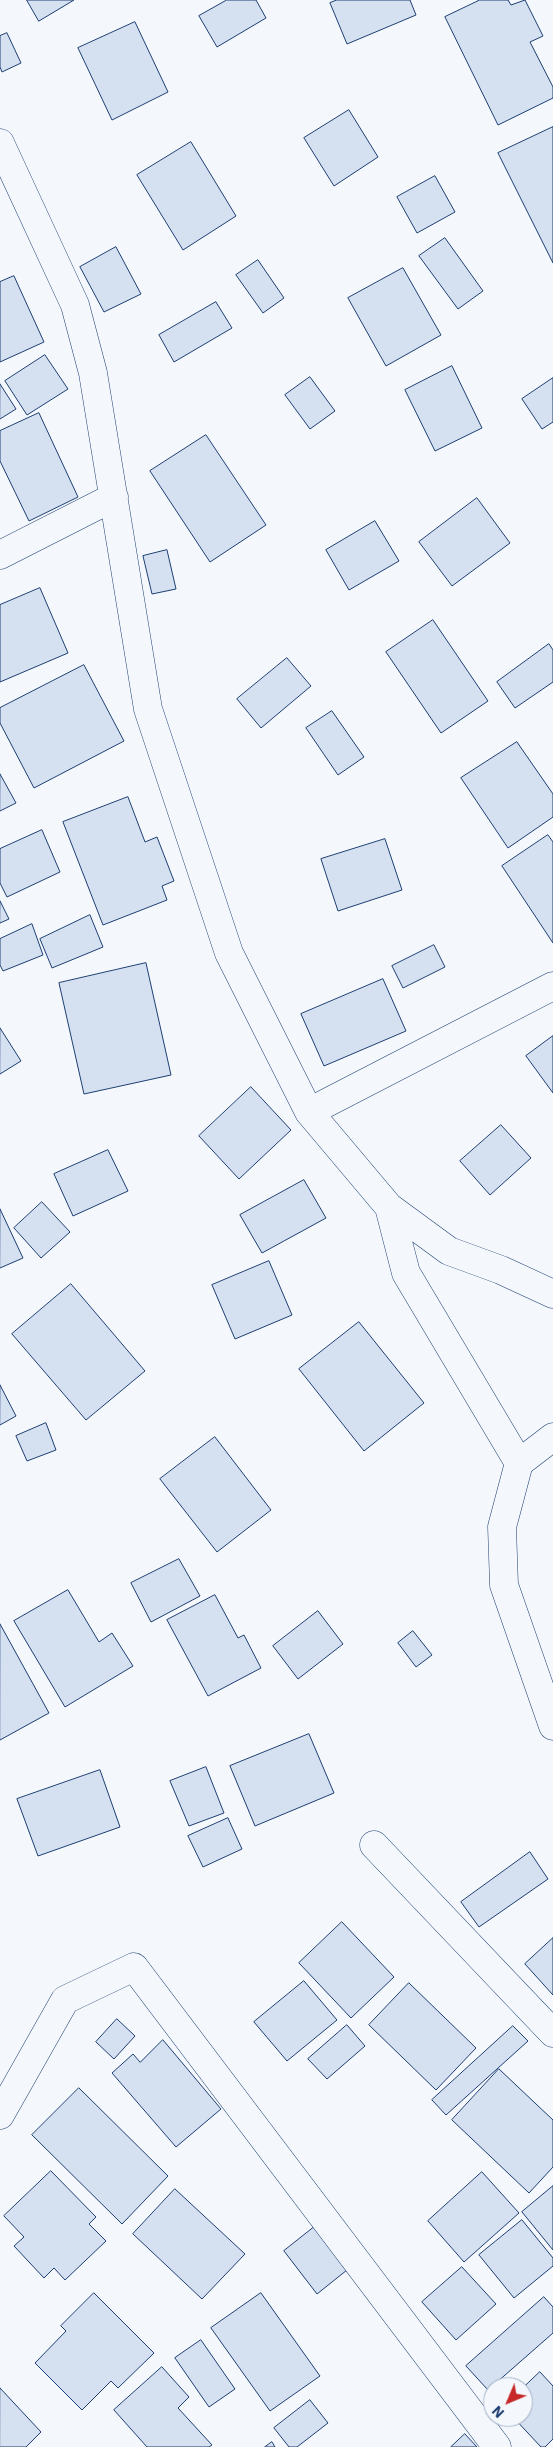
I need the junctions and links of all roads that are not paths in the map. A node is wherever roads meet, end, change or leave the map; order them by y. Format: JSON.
{"nodes":[{"id":1,"x":0,"y":143,"type":"edge"},
{"id":2,"x":114,"y":497,"type":"junction"},
{"id":3,"x":0,"y":555,"type":"edge"},
{"id":4,"x":553,"y":986,"type":"edge"},
{"id":5,"x":309,"y":1112,"type":"junction"},
{"id":6,"x":389,"y":1207,"type":"junction"},
{"id":7,"x":553,"y":1294,"type":"edge"},
{"id":8,"x":553,"y":1437,"type":"edge"},
{"id":9,"x":520,"y":1463,"type":"junction"},
{"id":10,"x":553,"y":1726,"type":"edge"},
{"id":11,"x":374,"y":1845,"type":"dead end"},
{"id":12,"x":553,"y":2033,"type":"edge"},
{"id":13,"x":0,"y":2116,"type":"edge"},
{"id":14,"x":497,"y":2447,"type":"edge"}],
"edges":[{"from":1,"to":2,"type":"street"},
{"from":2,"to":3,"type":"street"},
{"from":2,"to":5,"type":"street"},
{"from":4,"to":5,"type":"street"},
{"from":5,"to":6,"type":"street"},
{"from":6,"to":7,"type":"street"},
{"from":6,"to":9,"type":"street"},
{"from":8,"to":9,"type":"street"},
{"from":9,"to":10,"type":"street"},
{"from":11,"to":12,"type":"street"},
{"from":13,"to":14,"type":"street"}]}
